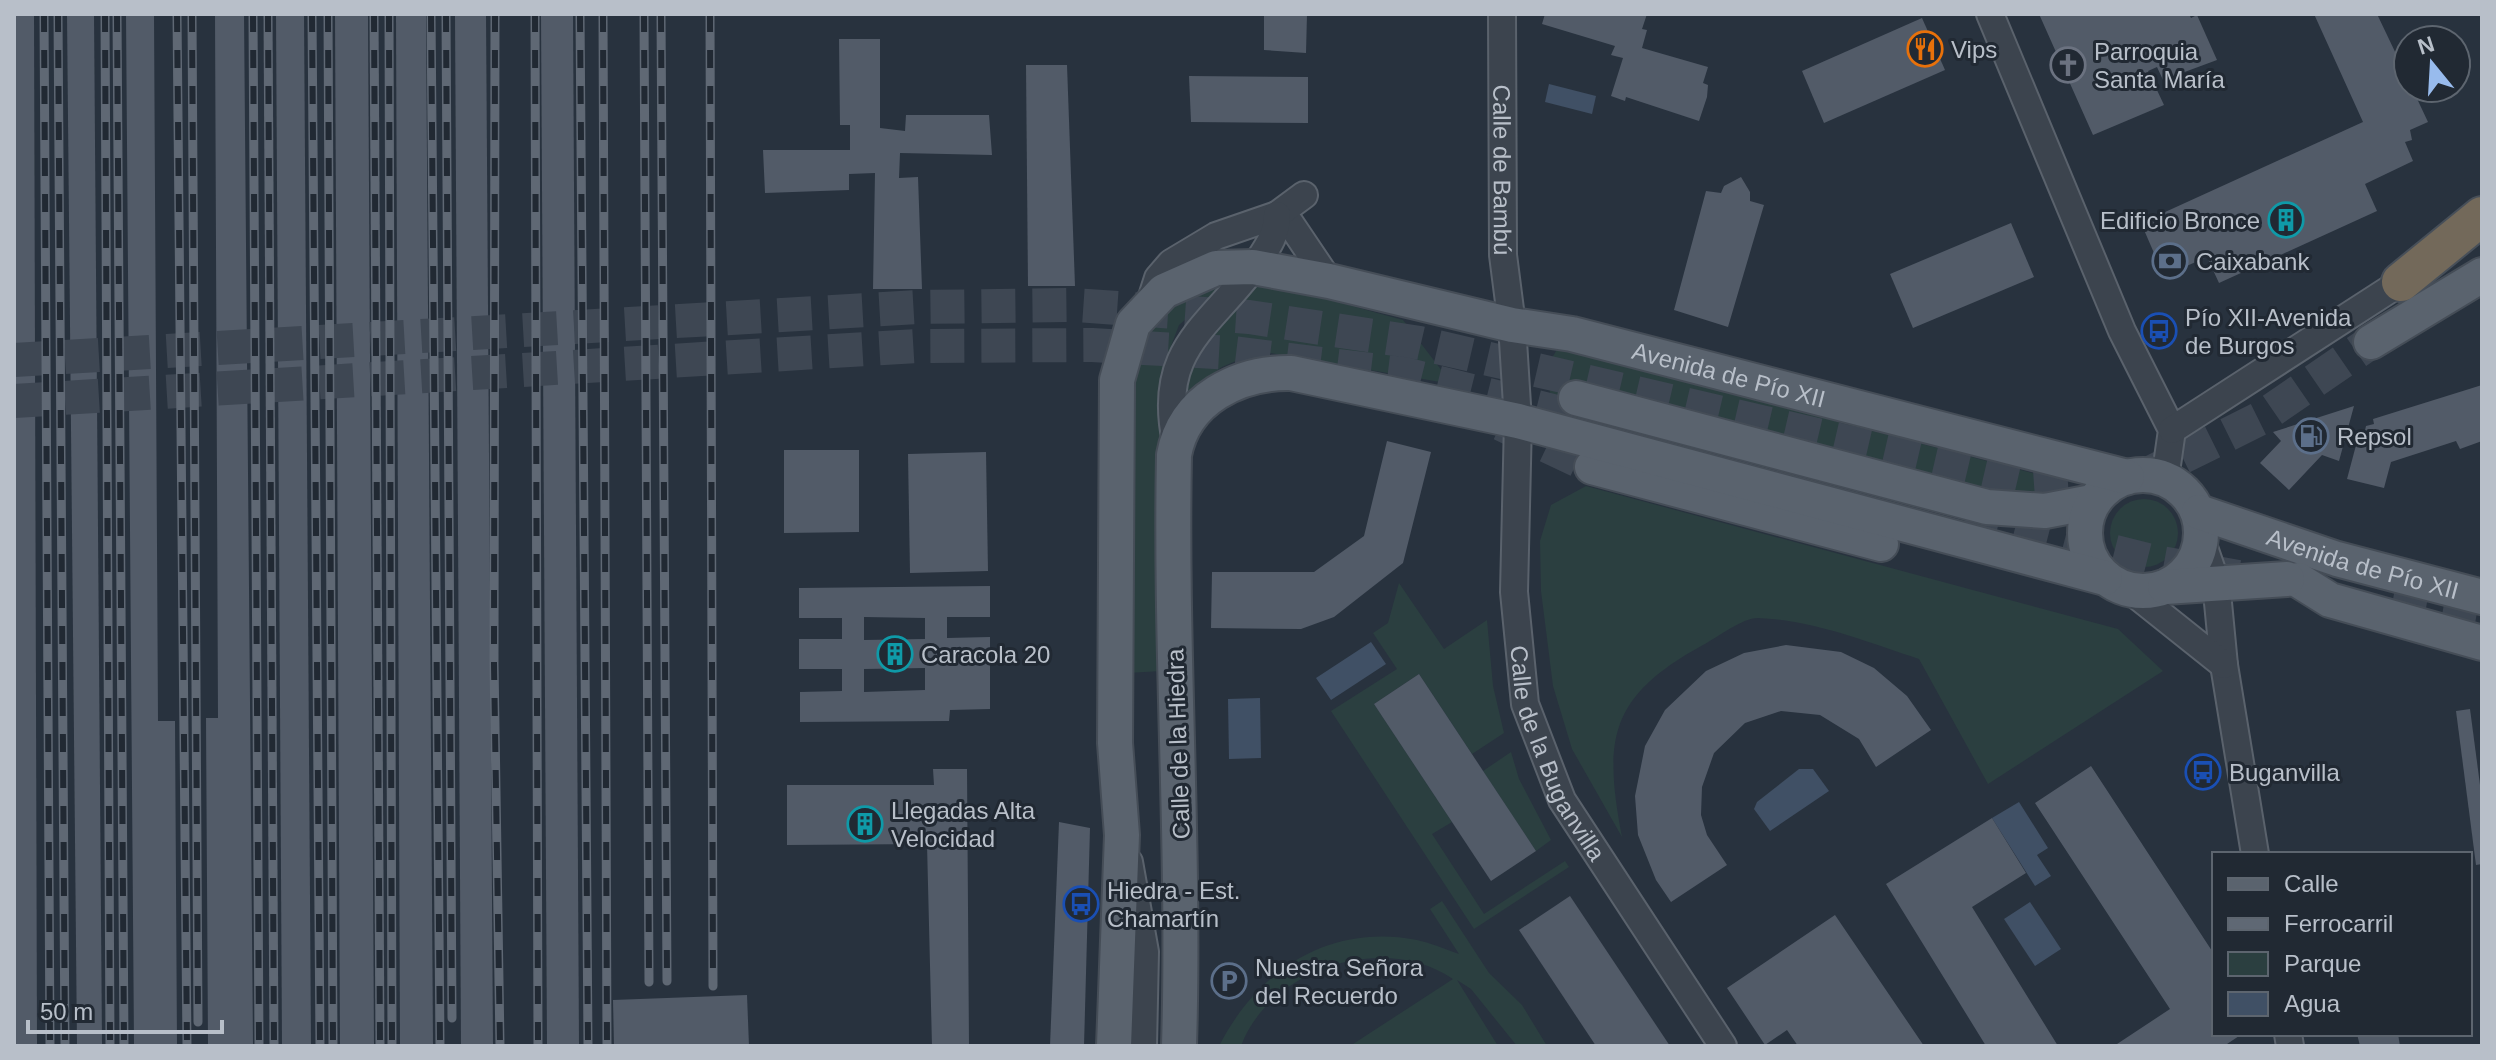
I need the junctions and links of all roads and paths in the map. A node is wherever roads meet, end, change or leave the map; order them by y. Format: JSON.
{"nodes":[{"id":1,"x":1502,"y":14,"type":"edge"},
{"id":2,"x":1990,"y":14,"type":"edge"},
{"id":3,"x":1304,"y":195,"type":"dead end"},
{"id":4,"x":1277,"y":215,"type":"junction"},
{"id":5,"x":2482,"y":216,"type":"edge"},
{"id":6,"x":2482,"y":238,"type":"edge"},
{"id":7,"x":1253,"y":267,"type":"junction"},
{"id":8,"x":2482,"y":275,"type":"edge"},
{"id":9,"x":1329,"y":281,"type":"junction"},
{"id":10,"x":2401,"y":282,"type":"junction"},
{"id":11,"x":1150,"y":303,"type":"junction"},
{"id":12,"x":1512,"y":325,"type":"junction"},
{"id":13,"x":2371,"y":342,"type":"tunnel mouth"},
{"id":14,"x":1576,"y":398,"type":"dead end"},
{"id":15,"x":1518,"y":421,"type":"junction"},
{"id":16,"x":2172,"y":430,"type":"junction"},
{"id":17,"x":1176,"y":442,"type":"junction"},
{"id":18,"x":1592,"y":467,"type":"tunnel mouth"},
{"id":19,"x":2127,"y":477,"type":"junction"},
{"id":20,"x":2165,"y":479,"type":"junction"},
{"id":21,"x":2092,"y":502,"type":"junction"},
{"id":22,"x":2200,"y":526,"type":"junction"},
{"id":23,"x":2049,"y":563,"type":"junction"},
{"id":24,"x":2292,"y":580,"type":"junction"},
{"id":25,"x":2216,"y":582,"type":"junction"},
{"id":26,"x":2118,"y":584,"type":"junction"},
{"id":27,"x":2165,"y":587,"type":"junction"},
{"id":28,"x":2482,"y":597,"type":"edge"},
{"id":29,"x":2482,"y":622,"type":"edge"},
{"id":30,"x":2482,"y":643,"type":"edge"},
{"id":31,"x":2224,"y":665,"type":"junction"},
{"id":32,"x":1122,"y":835,"type":"junction"},
{"id":33,"x":2255,"y":852,"type":"edge"},
{"id":34,"x":1114,"y":1046,"type":"edge"},
{"id":35,"x":1143,"y":1046,"type":"edge"},
{"id":36,"x":1179,"y":1046,"type":"edge"},
{"id":37,"x":1723,"y":1046,"type":"edge"}],
"edges":[{"from":1,"to":12,"type":"street","name":"Calle de Bambú"},
{"from":2,"to":16,"type":"street"},
{"from":3,"to":4,"type":"street"},
{"from":4,"to":7,"type":"street","name":"Calle de la Hiedra"},
{"from":4,"to":9,"type":"street"},
{"from":4,"to":11,"type":"street"},
{"from":5,"to":10,"type":"highway"},
{"from":6,"to":10,"type":"main road"},
{"from":7,"to":9,"type":"main road"},
{"from":7,"to":11,"type":"main road"},
{"from":7,"to":17,"type":"street","name":"Calle de la Hiedra"},
{"from":8,"to":13,"type":"main road"},
{"from":9,"to":12,"type":"main road","name":"Avenida de Pío XII"},
{"from":10,"to":16,"type":"street"},
{"from":11,"to":32,"type":"main road"},
{"from":12,"to":15,"type":"street","name":"Calle de Bambú"},
{"from":12,"to":19,"type":"main road","name":"Avenida de Pío XII"},
{"from":14,"to":21,"type":"main road"},
{"from":15,"to":17,"type":"main road"},
{"from":15,"to":23,"type":"main road"},
{"from":15,"to":37,"type":"street","name":"Calle de la Buganvilla"},
{"from":16,"to":20,"type":"street"},
{"from":17,"to":36,"type":"main road","name":"Calle de la Hiedra"},
{"from":18,"to":23,"type":"main road"},
{"from":19,"to":20,"type":"main road"},
{"from":19,"to":21,"type":"main road"},
{"from":20,"to":22,"type":"main road"},
{"from":21,"to":26,"type":"main road"},
{"from":22,"to":25,"type":"street"},
{"from":22,"to":27,"type":"main road"},
{"from":22,"to":28,"type":"main road","name":"Avenida de Pío XII"},
{"from":23,"to":26,"type":"main road"},
{"from":24,"to":25,"type":"main road","name":"Avenida de Pío XII"},
{"from":24,"to":29,"type":"main road","name":"Avenida de Pío XII"},
{"from":24,"to":30,"type":"main road"},
{"from":25,"to":27,"type":"main road","name":"Avenida de Pío XII"},
{"from":25,"to":31,"type":"street"},
{"from":26,"to":27,"type":"main road"},
{"from":26,"to":31,"type":"street"},
{"from":31,"to":33,"type":"street"},
{"from":32,"to":34,"type":"main road"},
{"from":32,"to":35,"type":"street"}]}
